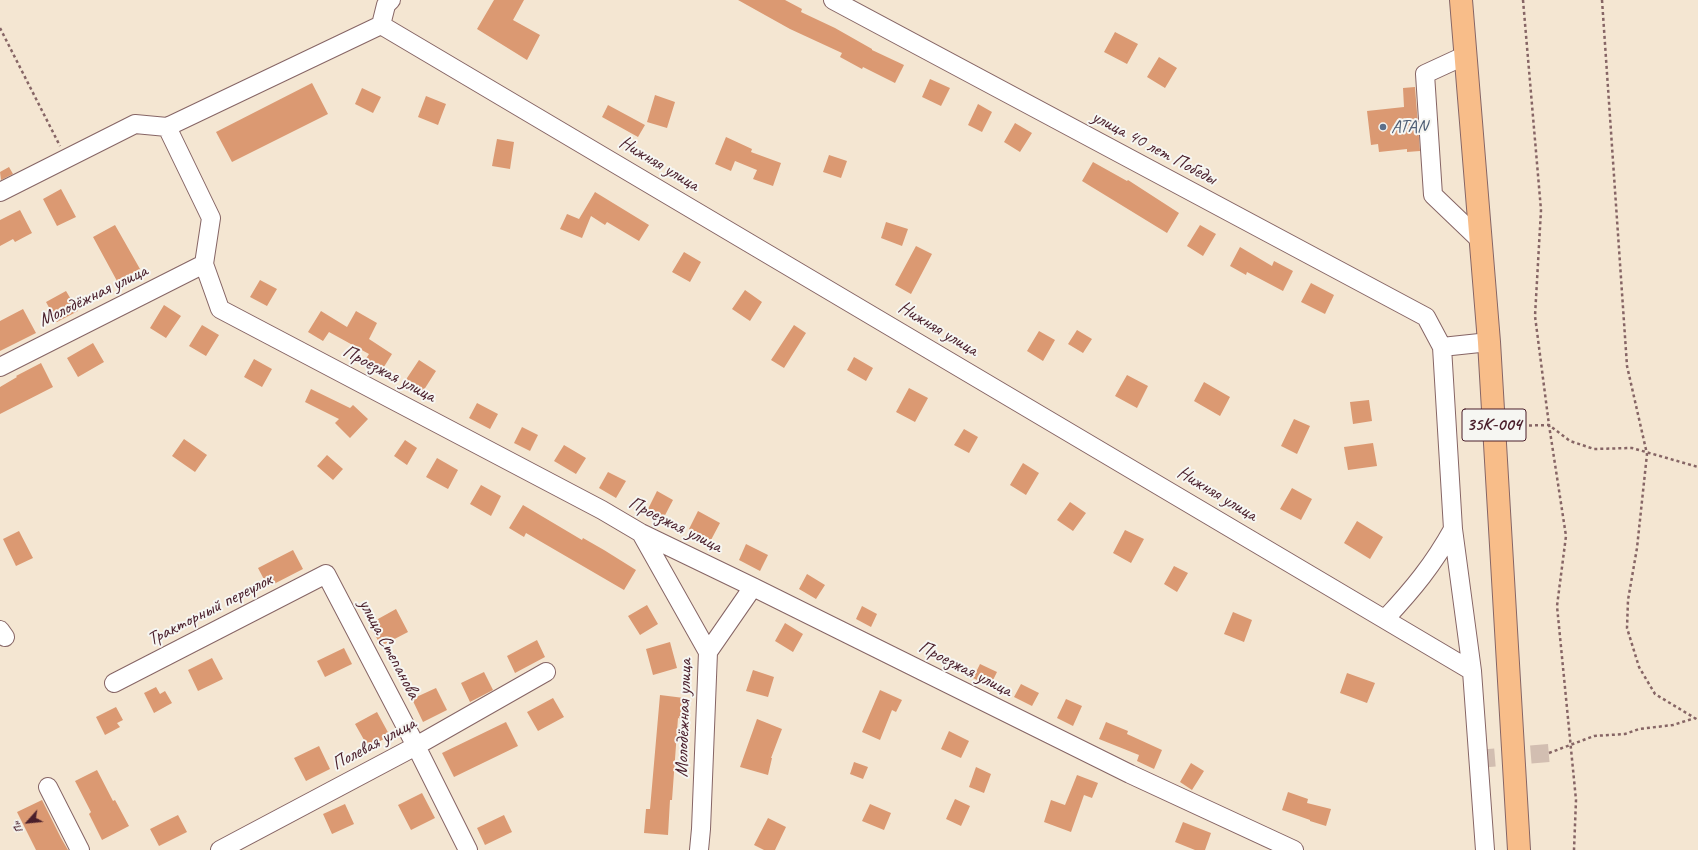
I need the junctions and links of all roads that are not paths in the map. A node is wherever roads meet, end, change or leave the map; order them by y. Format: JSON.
{"nodes":[{"id":1,"x":391,"y":0,"type":"edge"},
{"id":2,"x":833,"y":0,"type":"edge"},
{"id":3,"x":1461,"y":0,"type":"edge"},
{"id":4,"x":382,"y":25,"type":"junction"},
{"id":5,"x":1464,"y":56,"type":"junction"},
{"id":6,"x":167,"y":127,"type":"junction"},
{"id":7,"x":0,"y":192,"type":"edge"},
{"id":8,"x":1481,"y":241,"type":"junction"},
{"id":9,"x":204,"y":264,"type":"junction"},
{"id":10,"x":1489,"y":342,"type":"junction"},
{"id":11,"x":1442,"y":347,"type":"junction"},
{"id":12,"x":0,"y":367,"type":"edge"},
{"id":13,"x":1453,"y":529,"type":"junction"},
{"id":14,"x":641,"y":533,"type":"junction"},
{"id":15,"x":326,"y":574,"type":"joint"},
{"id":16,"x":753,"y":587,"type":"junction"},
{"id":17,"x":1386,"y":618,"type":"junction"},
{"id":18,"x":708,"y":652,"type":"junction"},
{"id":19,"x":1472,"y":671,"type":"junction"},
{"id":20,"x":546,"y":672,"type":"dead end"},
{"id":21,"x":114,"y":683,"type":"dead end"},
{"id":22,"x":416,"y":746,"type":"junction"},
{"id":23,"x":48,"y":787,"type":"dead end"},
{"id":24,"x":80,"y":850,"type":"edge"},
{"id":25,"x":220,"y":850,"type":"edge"},
{"id":26,"x":468,"y":850,"type":"edge"},
{"id":27,"x":699,"y":850,"type":"edge"},
{"id":28,"x":1294,"y":850,"type":"edge"},
{"id":29,"x":1485,"y":850,"type":"edge"},
{"id":30,"x":1519,"y":850,"type":"edge"}],
"edges":[{"from":1,"to":4,"type":"street"},
{"from":2,"to":11,"type":"street","name":"улица 40 лет Победы"},
{"from":3,"to":5,"type":"main road","number":"35К-004"},
{"from":4,"to":6,"type":"street"},
{"from":4,"to":17,"type":"street","name":"Нижняя улица"},
{"from":5,"to":8,"type":"main road","number":"35К-004"},
{"from":5,"to":8,"type":"street"},
{"from":6,"to":7,"type":"street"},
{"from":6,"to":9,"type":"street","name":"Проезжая улица"},
{"from":8,"to":10,"type":"main road","number":"35К-004"},
{"from":9,"to":12,"type":"street","name":"Молодёжная улица"},
{"from":9,"to":14,"type":"street","name":"Проезжая улица"},
{"from":10,"to":11,"type":"street"},
{"from":10,"to":30,"type":"main road","number":"35К-004"},
{"from":11,"to":13,"type":"street"},
{"from":13,"to":17,"type":"street"},
{"from":13,"to":19,"type":"street"},
{"from":14,"to":16,"type":"street","name":"Проезжая улица"},
{"from":14,"to":18,"type":"street","name":"Молодёжная улица"},
{"from":15,"to":21,"type":"street","name":"Тракторный переулок"},
{"from":15,"to":22,"type":"street","name":"улица Степанова"},
{"from":16,"to":18,"type":"street"},
{"from":16,"to":28,"type":"street","name":"Проезжая улица"},
{"from":17,"to":19,"type":"street","name":"Нижняя улица"},
{"from":18,"to":27,"type":"street","name":"Молодёжная улица"},
{"from":19,"to":29,"type":"street"},
{"from":20,"to":22,"type":"street","name":"Полевая улица"},
{"from":22,"to":25,"type":"street","name":"Полевая улица"},
{"from":22,"to":26,"type":"street","name":"улица Степанова"},
{"from":23,"to":24,"type":"street"}]}
